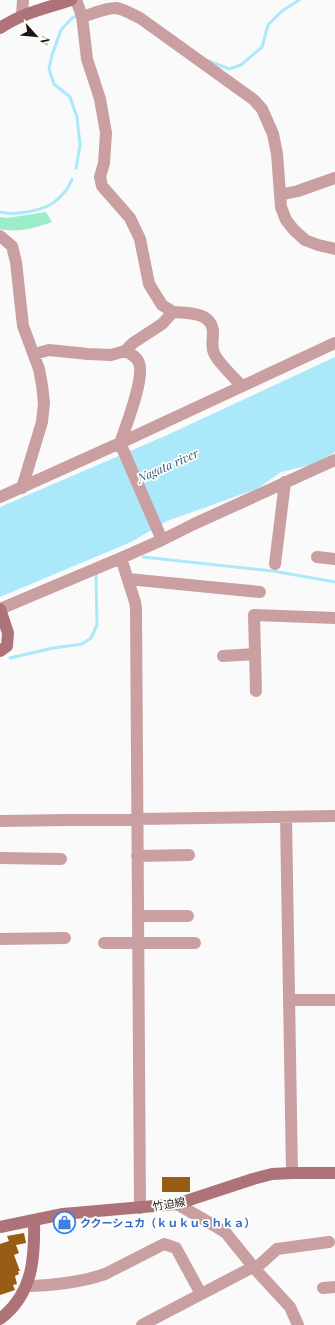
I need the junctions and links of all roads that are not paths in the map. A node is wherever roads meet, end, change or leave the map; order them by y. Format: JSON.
{"nodes":[{"id":1,"x":23,"y":0,"type":"edge"},
{"id":2,"x":78,"y":8,"type":"edge"},
{"id":3,"x":22,"y":15,"type":"junction"},
{"id":4,"x":0,"y":28,"type":"edge"},
{"id":5,"x":335,"y":178,"type":"edge"},
{"id":6,"x":280,"y":195,"type":"junction"},
{"id":7,"x":0,"y":236,"type":"edge"},
{"id":8,"x":335,"y":249,"type":"edge"},
{"id":9,"x":173,"y":312,"type":"junction"},
{"id":10,"x":335,"y":343,"type":"edge"},
{"id":11,"x":126,"y":351,"type":"junction"},
{"id":12,"x":34,"y":354,"type":"junction"},
{"id":13,"x":242,"y":386,"type":"junction"},
{"id":14,"x":120,"y":443,"type":"junction"},
{"id":15,"x":335,"y":460,"type":"edge"},
{"id":16,"x":285,"y":482,"type":"junction"},
{"id":17,"x":22,"y":488,"type":"junction"},
{"id":18,"x":0,"y":497,"type":"edge"},
{"id":19,"x":162,"y":540,"type":"junction"},
{"id":20,"x":317,"y":557,"type":"dead end"},
{"id":21,"x":121,"y":558,"type":"junction"},
{"id":22,"x":335,"y":559,"type":"edge"},
{"id":23,"x":275,"y":564,"type":"dead end"},
{"id":24,"x":128,"y":579,"type":"junction"},
{"id":25,"x":260,"y":592,"type":"dead end"},
{"id":26,"x":0,"y":609,"type":"edge"},
{"id":27,"x":335,"y":618,"type":"edge"},
{"id":28,"x":0,"y":651,"type":"edge"},
{"id":29,"x":255,"y":654,"type":"junction"},
{"id":30,"x":224,"y":656,"type":"dead end"},
{"id":31,"x":256,"y":691,"type":"dead end"},
{"id":32,"x":335,"y":816,"type":"edge"},
{"id":33,"x":286,"y":817,"type":"junction"},
{"id":34,"x":137,"y":819,"type":"junction"},
{"id":35,"x":0,"y":821,"type":"edge"},
{"id":36,"x":189,"y":855,"type":"dead end"},
{"id":37,"x":138,"y":856,"type":"junction"},
{"id":38,"x":0,"y":858,"type":"edge"},
{"id":39,"x":61,"y":859,"type":"dead end"},
{"id":40,"x":138,"y":916,"type":"junction"},
{"id":41,"x":188,"y":916,"type":"dead end"},
{"id":42,"x":65,"y":938,"type":"dead end"},
{"id":43,"x":0,"y":939,"type":"edge"},
{"id":44,"x":104,"y":943,"type":"dead end"},
{"id":45,"x":138,"y":943,"type":"junction"},
{"id":46,"x":195,"y":943,"type":"dead end"},
{"id":47,"x":289,"y":1000,"type":"junction"},
{"id":48,"x":335,"y":1000,"type":"edge"},
{"id":49,"x":292,"y":1173,"type":"junction"},
{"id":50,"x":335,"y":1173,"type":"edge"},
{"id":51,"x":177,"y":1204,"type":"junction"},
{"id":52,"x":140,"y":1208,"type":"junction"},
{"id":53,"x":34,"y":1220,"type":"junction"},
{"id":54,"x":0,"y":1227,"type":"edge"},
{"id":55,"x":329,"y":1242,"type":"dead end"},
{"id":56,"x":254,"y":1268,"type":"junction"},
{"id":57,"x":26,"y":1286,"type":"junction"},
{"id":58,"x":201,"y":1294,"type":"junction"},
{"id":59,"x":0,"y":1319,"type":"edge"},
{"id":60,"x":142,"y":1325,"type":"edge"},
{"id":61,"x":298,"y":1325,"type":"edge"}],
"edges":[{"from":1,"to":3,"type":"street"},
{"from":2,"to":3,"type":"street"},
{"from":2,"to":6,"type":"street"},
{"from":2,"to":9,"type":"street"},
{"from":3,"to":4,"type":"street"},
{"from":5,"to":6,"type":"street"},
{"from":6,"to":8,"type":"street"},
{"from":7,"to":12,"type":"street"},
{"from":9,"to":11,"type":"street"},
{"from":9,"to":13,"type":"street"},
{"from":10,"to":13,"type":"street"},
{"from":11,"to":12,"type":"street"},
{"from":11,"to":14,"type":"street"},
{"from":12,"to":17,"type":"street"},
{"from":13,"to":14,"type":"street"},
{"from":14,"to":17,"type":"street"},
{"from":14,"to":19,"type":"street"},
{"from":15,"to":16,"type":"street"},
{"from":16,"to":19,"type":"street"},
{"from":16,"to":23,"type":"street"},
{"from":17,"to":18,"type":"street"},
{"from":19,"to":21,"type":"street"},
{"from":20,"to":22,"type":"street"},
{"from":21,"to":24,"type":"street"},
{"from":21,"to":26,"type":"street"},
{"from":24,"to":25,"type":"street"},
{"from":24,"to":34,"type":"street"},
{"from":26,"to":28,"type":"street"},
{"from":27,"to":29,"type":"street"},
{"from":29,"to":30,"type":"street"},
{"from":29,"to":31,"type":"street"},
{"from":32,"to":33,"type":"street"},
{"from":33,"to":34,"type":"street"},
{"from":33,"to":47,"type":"street"},
{"from":34,"to":35,"type":"street"},
{"from":34,"to":37,"type":"street"},
{"from":36,"to":37,"type":"street"},
{"from":37,"to":40,"type":"street"},
{"from":38,"to":39,"type":"street"},
{"from":40,"to":41,"type":"street"},
{"from":40,"to":45,"type":"street"},
{"from":42,"to":43,"type":"street"},
{"from":44,"to":45,"type":"street"},
{"from":45,"to":46,"type":"street"},
{"from":45,"to":52,"type":"street"},
{"from":47,"to":48,"type":"street"},
{"from":47,"to":49,"type":"street"},
{"from":49,"to":50,"type":"street","name":"竹迫線"},
{"from":49,"to":51,"type":"street","name":"竹迫線"},
{"from":51,"to":52,"type":"street","name":"竹迫線"},
{"from":51,"to":56,"type":"street"},
{"from":52,"to":53,"type":"street","name":"竹迫線"},
{"from":53,"to":54,"type":"street","name":"竹迫線"},
{"from":53,"to":57,"type":"street"},
{"from":55,"to":56,"type":"street"},
{"from":56,"to":58,"type":"street"},
{"from":56,"to":61,"type":"street"},
{"from":57,"to":58,"type":"street"},
{"from":57,"to":59,"type":"street"},
{"from":58,"to":60,"type":"street"}]}
